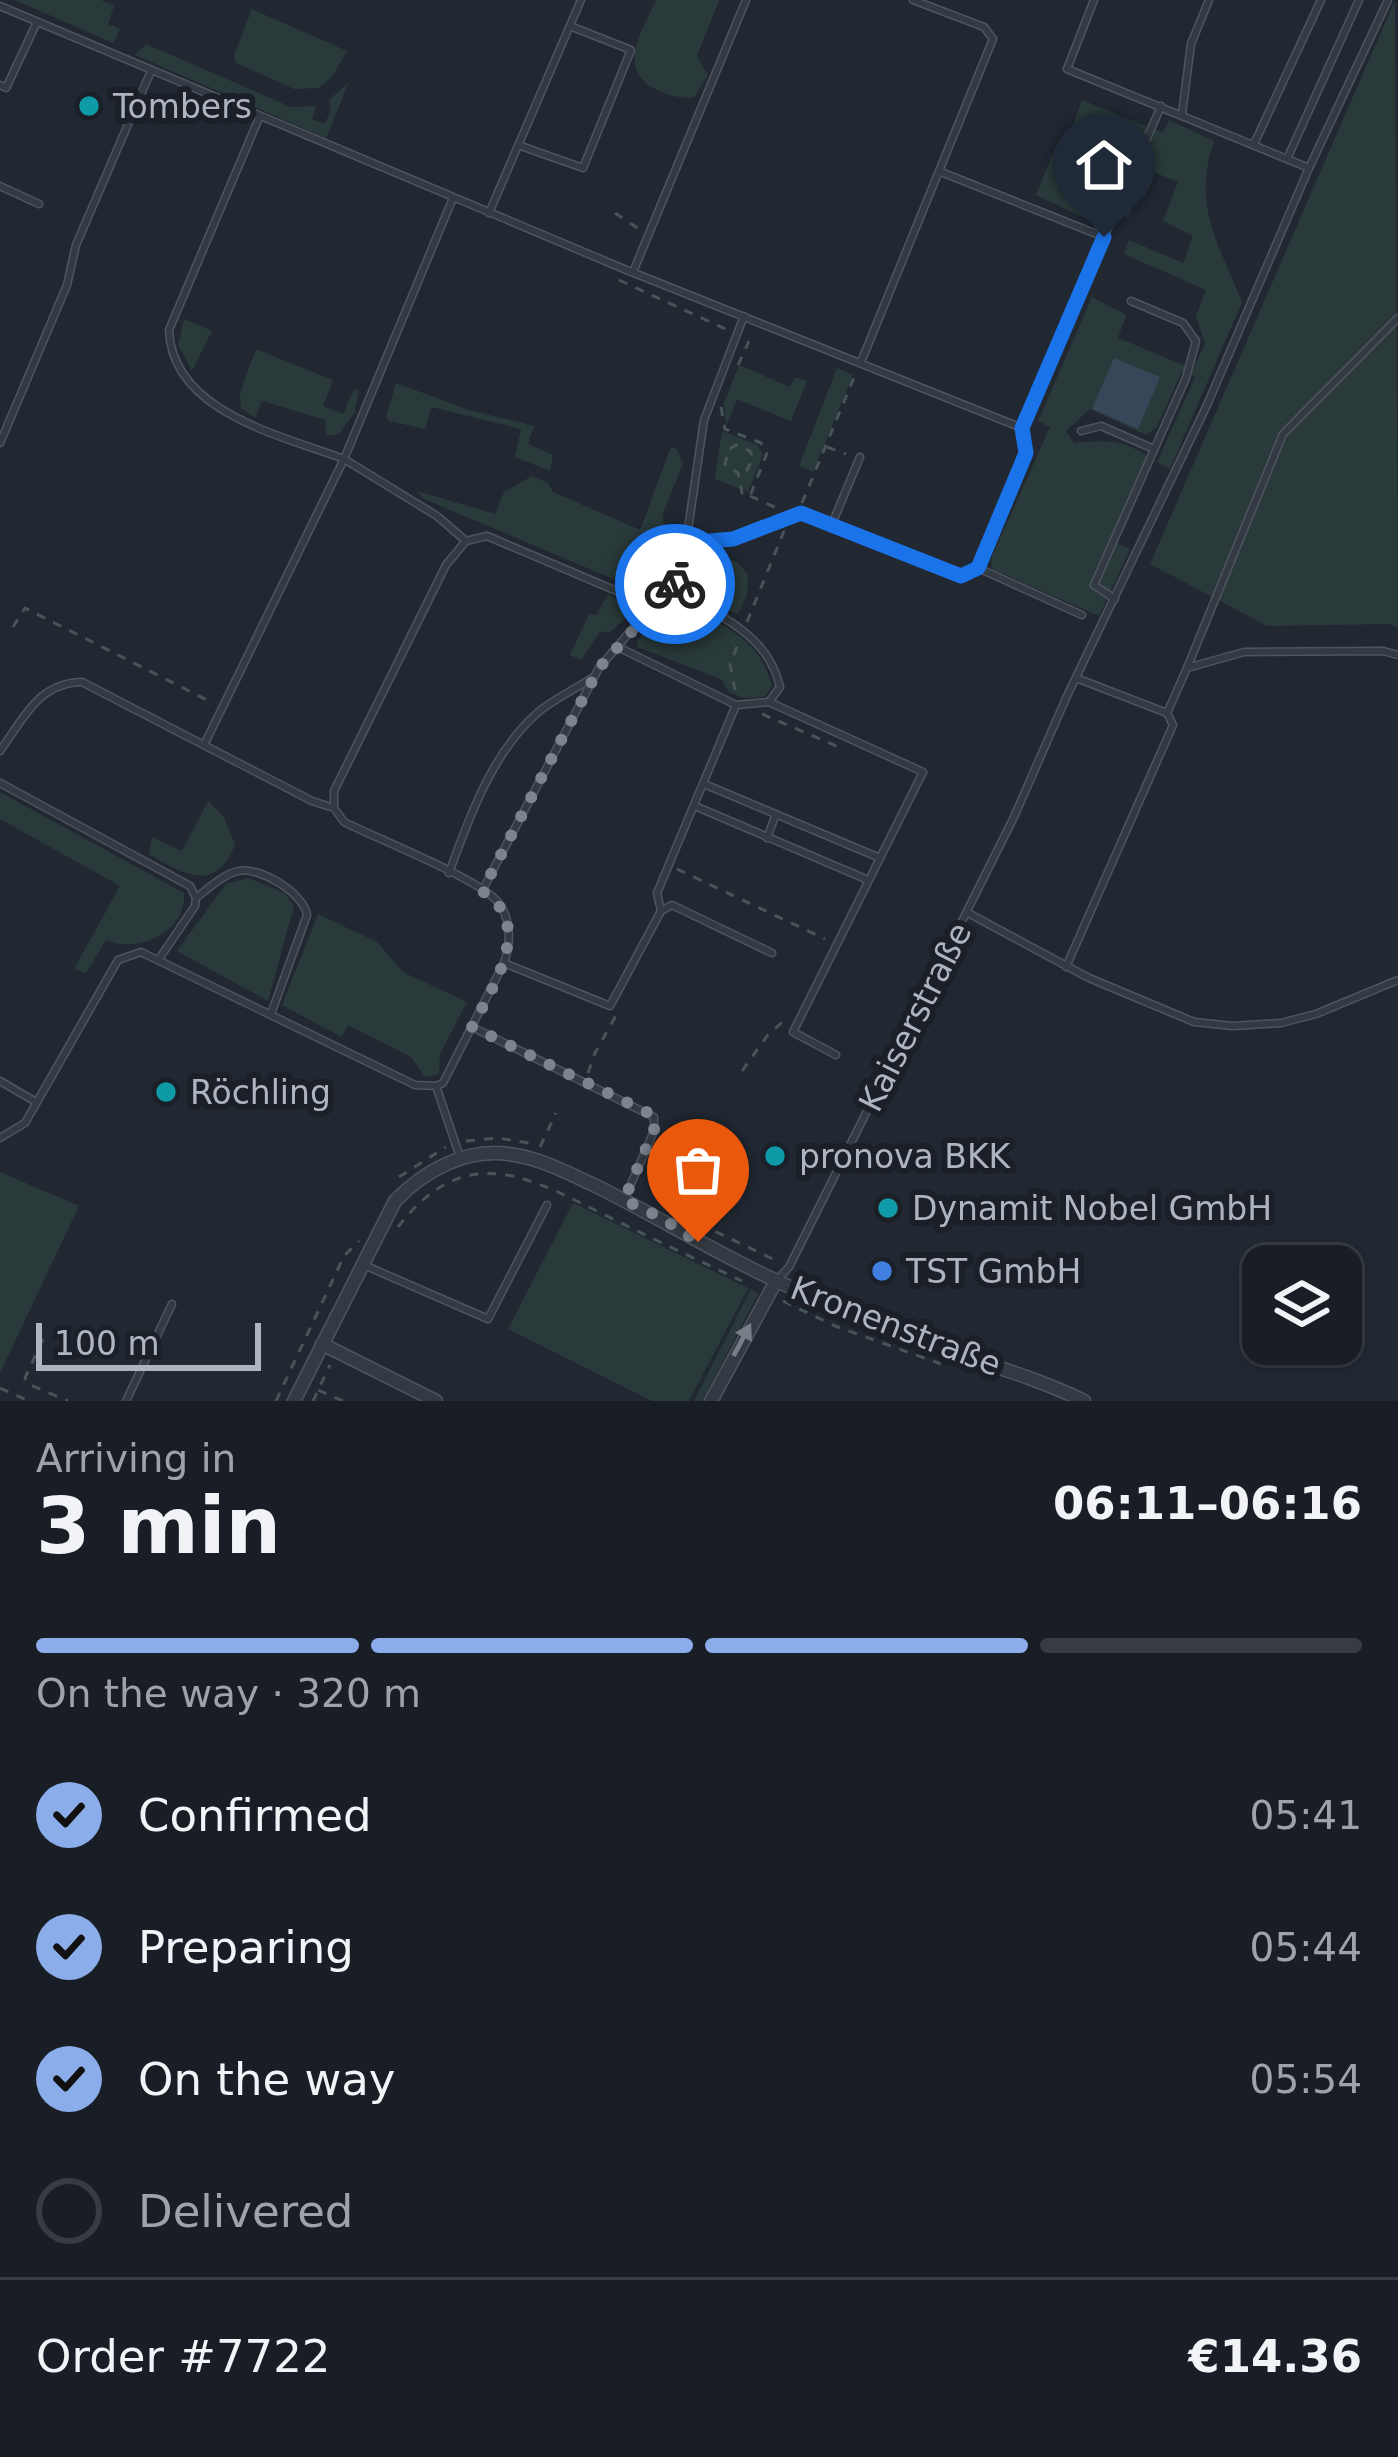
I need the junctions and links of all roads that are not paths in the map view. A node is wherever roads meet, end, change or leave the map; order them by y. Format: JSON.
{"nodes":[{"id":1,"x":581,"y":0,"type":"edge"},
{"id":2,"x":746,"y":0,"type":"edge"},
{"id":3,"x":913,"y":0,"type":"edge"},
{"id":4,"x":1094,"y":0,"type":"edge"},
{"id":5,"x":1209,"y":0,"type":"edge"},
{"id":6,"x":1321,"y":0,"type":"edge"},
{"id":7,"x":1359,"y":0,"type":"edge"},
{"id":8,"x":1388,"y":0,"type":"edge"},
{"id":9,"x":0,"y":6,"type":"edge"},
{"id":10,"x":37,"y":22,"type":"junction"},
{"id":11,"x":570,"y":26,"type":"junction"},
{"id":12,"x":151,"y":70,"type":"junction"},
{"id":13,"x":0,"y":85,"type":"edge"},
{"id":14,"x":1161,"y":106,"type":"junction"},
{"id":15,"x":1181,"y":114,"type":"junction"},
{"id":16,"x":259,"y":118,"type":"junction"},
{"id":17,"x":518,"y":145,"type":"junction"},
{"id":18,"x":1253,"y":145,"type":"junction"},
{"id":19,"x":1287,"y":159,"type":"junction"},
{"id":20,"x":1309,"y":168,"type":"junction"},
{"id":21,"x":941,"y":172,"type":"junction"},
{"id":22,"x":0,"y":186,"type":"edge"},
{"id":23,"x":453,"y":198,"type":"junction"},
{"id":24,"x":39,"y":204,"type":"dead end"},
{"id":25,"x":489,"y":212,"type":"junction"},
{"id":26,"x":1104,"y":237,"type":"junction"},
{"id":27,"x":633,"y":272,"type":"junction"},
{"id":28,"x":1131,"y":301,"type":"dead end"},
{"id":29,"x":744,"y":316,"type":"junction"},
{"id":30,"x":1398,"y":318,"type":"edge"},
{"id":31,"x":861,"y":362,"type":"junction"},
{"id":32,"x":1022,"y":428,"type":"junction"},
{"id":33,"x":1081,"y":431,"type":"dead end"},
{"id":34,"x":0,"y":443,"type":"edge"},
{"id":35,"x":1154,"y":449,"type":"junction"},
{"id":36,"x":860,"y":457,"type":"road end"},
{"id":37,"x":344,"y":459,"type":"junction"},
{"id":38,"x":832,"y":524,"type":"junction"},
{"id":39,"x":466,"y":541,"type":"junction"},
{"id":40,"x":686,"y":543,"type":"junction"},
{"id":41,"x":978,"y":568,"type":"junction"},
{"id":42,"x":672,"y":591,"type":"junction"},
{"id":43,"x":1115,"y":599,"type":"junction"},
{"id":44,"x":652,"y":606,"type":"junction"},
{"id":45,"x":1082,"y":616,"type":"dead end"},
{"id":46,"x":616,"y":646,"type":"junction"},
{"id":47,"x":1398,"y":655,"type":"edge"},
{"id":48,"x":1187,"y":668,"type":"junction"},
{"id":49,"x":595,"y":676,"type":"junction"},
{"id":50,"x":1076,"y":678,"type":"junction"},
{"id":51,"x":769,"y":702,"type":"junction"},
{"id":52,"x":736,"y":705,"type":"junction"},
{"id":53,"x":1166,"y":713,"type":"junction"},
{"id":54,"x":204,"y":745,"type":"junction"},
{"id":55,"x":0,"y":751,"type":"edge"},
{"id":56,"x":0,"y":783,"type":"edge"},
{"id":57,"x":704,"y":784,"type":"junction"},
{"id":58,"x":694,"y":806,"type":"junction"},
{"id":59,"x":334,"y":808,"type":"junction"},
{"id":60,"x":776,"y":814,"type":"junction"},
{"id":61,"x":767,"y":838,"type":"junction"},
{"id":62,"x":880,"y":858,"type":"junction"},
{"id":63,"x":449,"y":873,"type":"junction"},
{"id":64,"x":868,"y":880,"type":"junction"},
{"id":65,"x":482,"y":891,"type":"junction"},
{"id":66,"x":196,"y":898,"type":"junction"},
{"id":67,"x":661,"y":911,"type":"junction"},
{"id":68,"x":968,"y":914,"type":"junction"},
{"id":69,"x":772,"y":953,"type":"dead end"},
{"id":70,"x":159,"y":959,"type":"junction"},
{"id":71,"x":504,"y":963,"type":"junction"},
{"id":72,"x":1066,"y":967,"type":"junction"},
{"id":73,"x":1398,"y":980,"type":"edge"},
{"id":74,"x":271,"y":1015,"type":"junction"},
{"id":75,"x":472,"y":1027,"type":"junction"},
{"id":76,"x":836,"y":1055,"type":"dead end"},
{"id":77,"x":0,"y":1081,"type":"edge"},
{"id":78,"x":436,"y":1086,"type":"junction"},
{"id":79,"x":36,"y":1102,"type":"junction"},
{"id":80,"x":0,"y":1138,"type":"edge"},
{"id":81,"x":460,"y":1159,"type":"junction"},
{"id":82,"x":624,"y":1200,"type":"junction"},
{"id":83,"x":547,"y":1205,"type":"dead end"},
{"id":84,"x":361,"y":1263,"type":"junction"},
{"id":85,"x":776,"y":1281,"type":"junction"},
{"id":86,"x":172,"y":1304,"type":"dead end"},
{"id":87,"x":322,"y":1344,"type":"junction"},
{"id":88,"x":126,"y":1401,"type":"edge"},
{"id":89,"x":294,"y":1401,"type":"edge"},
{"id":90,"x":436,"y":1401,"type":"edge"},
{"id":91,"x":711,"y":1401,"type":"edge"},
{"id":92,"x":1084,"y":1401,"type":"edge"}],
"edges":[{"from":1,"to":11,"type":"lane"},
{"from":2,"to":27,"type":"lane"},
{"from":3,"to":21,"type":"lane"},
{"from":4,"to":14,"type":"lane"},
{"from":5,"to":15,"type":"lane"},
{"from":6,"to":18,"type":"lane"},
{"from":7,"to":19,"type":"lane"},
{"from":8,"to":20,"type":"lane","name":"Kaiserstraße"},
{"from":9,"to":10,"type":"lane"},
{"from":10,"to":12,"type":"lane"},
{"from":10,"to":13,"type":"lane"},
{"from":11,"to":17,"type":"lane"},
{"from":11,"to":17,"type":"lane"},
{"from":12,"to":16,"type":"lane"},
{"from":12,"to":34,"type":"lane"},
{"from":14,"to":15,"type":"lane"},
{"from":14,"to":26,"type":"lane"},
{"from":15,"to":18,"type":"lane"},
{"from":16,"to":23,"type":"lane"},
{"from":16,"to":37,"type":"lane"},
{"from":17,"to":25,"type":"lane"},
{"from":18,"to":19,"type":"lane"},
{"from":19,"to":20,"type":"lane"},
{"from":20,"to":43,"type":"lane","name":"Kaiserstraße"},
{"from":21,"to":26,"type":"lane"},
{"from":21,"to":31,"type":"lane"},
{"from":22,"to":24,"type":"lane"},
{"from":23,"to":25,"type":"lane"},
{"from":23,"to":37,"type":"lane"},
{"from":25,"to":27,"type":"lane"},
{"from":26,"to":32,"type":"lane"},
{"from":27,"to":29,"type":"lane"},
{"from":28,"to":35,"type":"lane"},
{"from":29,"to":31,"type":"lane"},
{"from":29,"to":40,"type":"lane"},
{"from":30,"to":48,"type":"lane"},
{"from":31,"to":32,"type":"lane"},
{"from":32,"to":41,"type":"lane"},
{"from":33,"to":35,"type":"lane"},
{"from":35,"to":43,"type":"lane"},
{"from":36,"to":38,"type":"lane"},
{"from":37,"to":39,"type":"lane"},
{"from":37,"to":54,"type":"lane"},
{"from":38,"to":40,"type":"lane"},
{"from":38,"to":41,"type":"lane"},
{"from":39,"to":44,"type":"lane"},
{"from":39,"to":59,"type":"lane"},
{"from":40,"to":42,"type":"lane"},
{"from":41,"to":45,"type":"lane"},
{"from":42,"to":44,"type":"lane"},
{"from":42,"to":51,"type":"lane"},
{"from":43,"to":50,"type":"lane","name":"Kaiserstraße"},
{"from":44,"to":46,"type":"lane"},
{"from":46,"to":49,"type":"lane"},
{"from":46,"to":52,"type":"lane"},
{"from":47,"to":48,"type":"lane"},
{"from":48,"to":53,"type":"lane"},
{"from":49,"to":63,"type":"lane"},
{"from":49,"to":65,"type":"lane"},
{"from":50,"to":53,"type":"lane"},
{"from":50,"to":68,"type":"lane","name":"Kaiserstraße"},
{"from":51,"to":52,"type":"lane"},
{"from":51,"to":62,"type":"lane"},
{"from":52,"to":57,"type":"lane"},
{"from":53,"to":72,"type":"lane"},
{"from":54,"to":55,"type":"lane"},
{"from":54,"to":59,"type":"lane"},
{"from":56,"to":66,"type":"lane"},
{"from":57,"to":58,"type":"lane"},
{"from":57,"to":60,"type":"lane"},
{"from":58,"to":61,"type":"lane"},
{"from":58,"to":67,"type":"lane"},
{"from":59,"to":63,"type":"lane"},
{"from":60,"to":61,"type":"lane"},
{"from":60,"to":62,"type":"lane"},
{"from":61,"to":64,"type":"lane"},
{"from":62,"to":64,"type":"lane"},
{"from":63,"to":65,"type":"lane"},
{"from":64,"to":76,"type":"lane"},
{"from":65,"to":71,"type":"lane"},
{"from":66,"to":70,"type":"lane"},
{"from":66,"to":74,"type":"lane"},
{"from":67,"to":69,"type":"lane"},
{"from":67,"to":71,"type":"lane"},
{"from":68,"to":72,"type":"lane"},
{"from":68,"to":85,"type":"lane","name":"Kaiserstraße"},
{"from":70,"to":74,"type":"lane"},
{"from":70,"to":79,"type":"lane"},
{"from":71,"to":75,"type":"lane"},
{"from":72,"to":73,"type":"lane"},
{"from":74,"to":78,"type":"lane"},
{"from":75,"to":78,"type":"lane"},
{"from":75,"to":82,"type":"lane"},
{"from":77,"to":79,"type":"lane"},
{"from":78,"to":81,"type":"lane"},
{"from":79,"to":80,"type":"lane"},
{"from":81,"to":82,"type":"street","name":"Kronenstraße"},
{"from":81,"to":84,"type":"street","name":"Kronenstraße"},
{"from":82,"to":85,"type":"street","name":"Kronenstraße"},
{"from":83,"to":84,"type":"lane"},
{"from":84,"to":87,"type":"street","name":"Kronenstraße"},
{"from":91,"to":85,"type":"street","name":"Kaiserstraße","one_way":true},
{"from":85,"to":92,"type":"street","name":"Kronenstraße"},
{"from":86,"to":88,"type":"lane"},
{"from":87,"to":89,"type":"street","name":"Kronenstraße"},
{"from":87,"to":90,"type":"street"}]}
